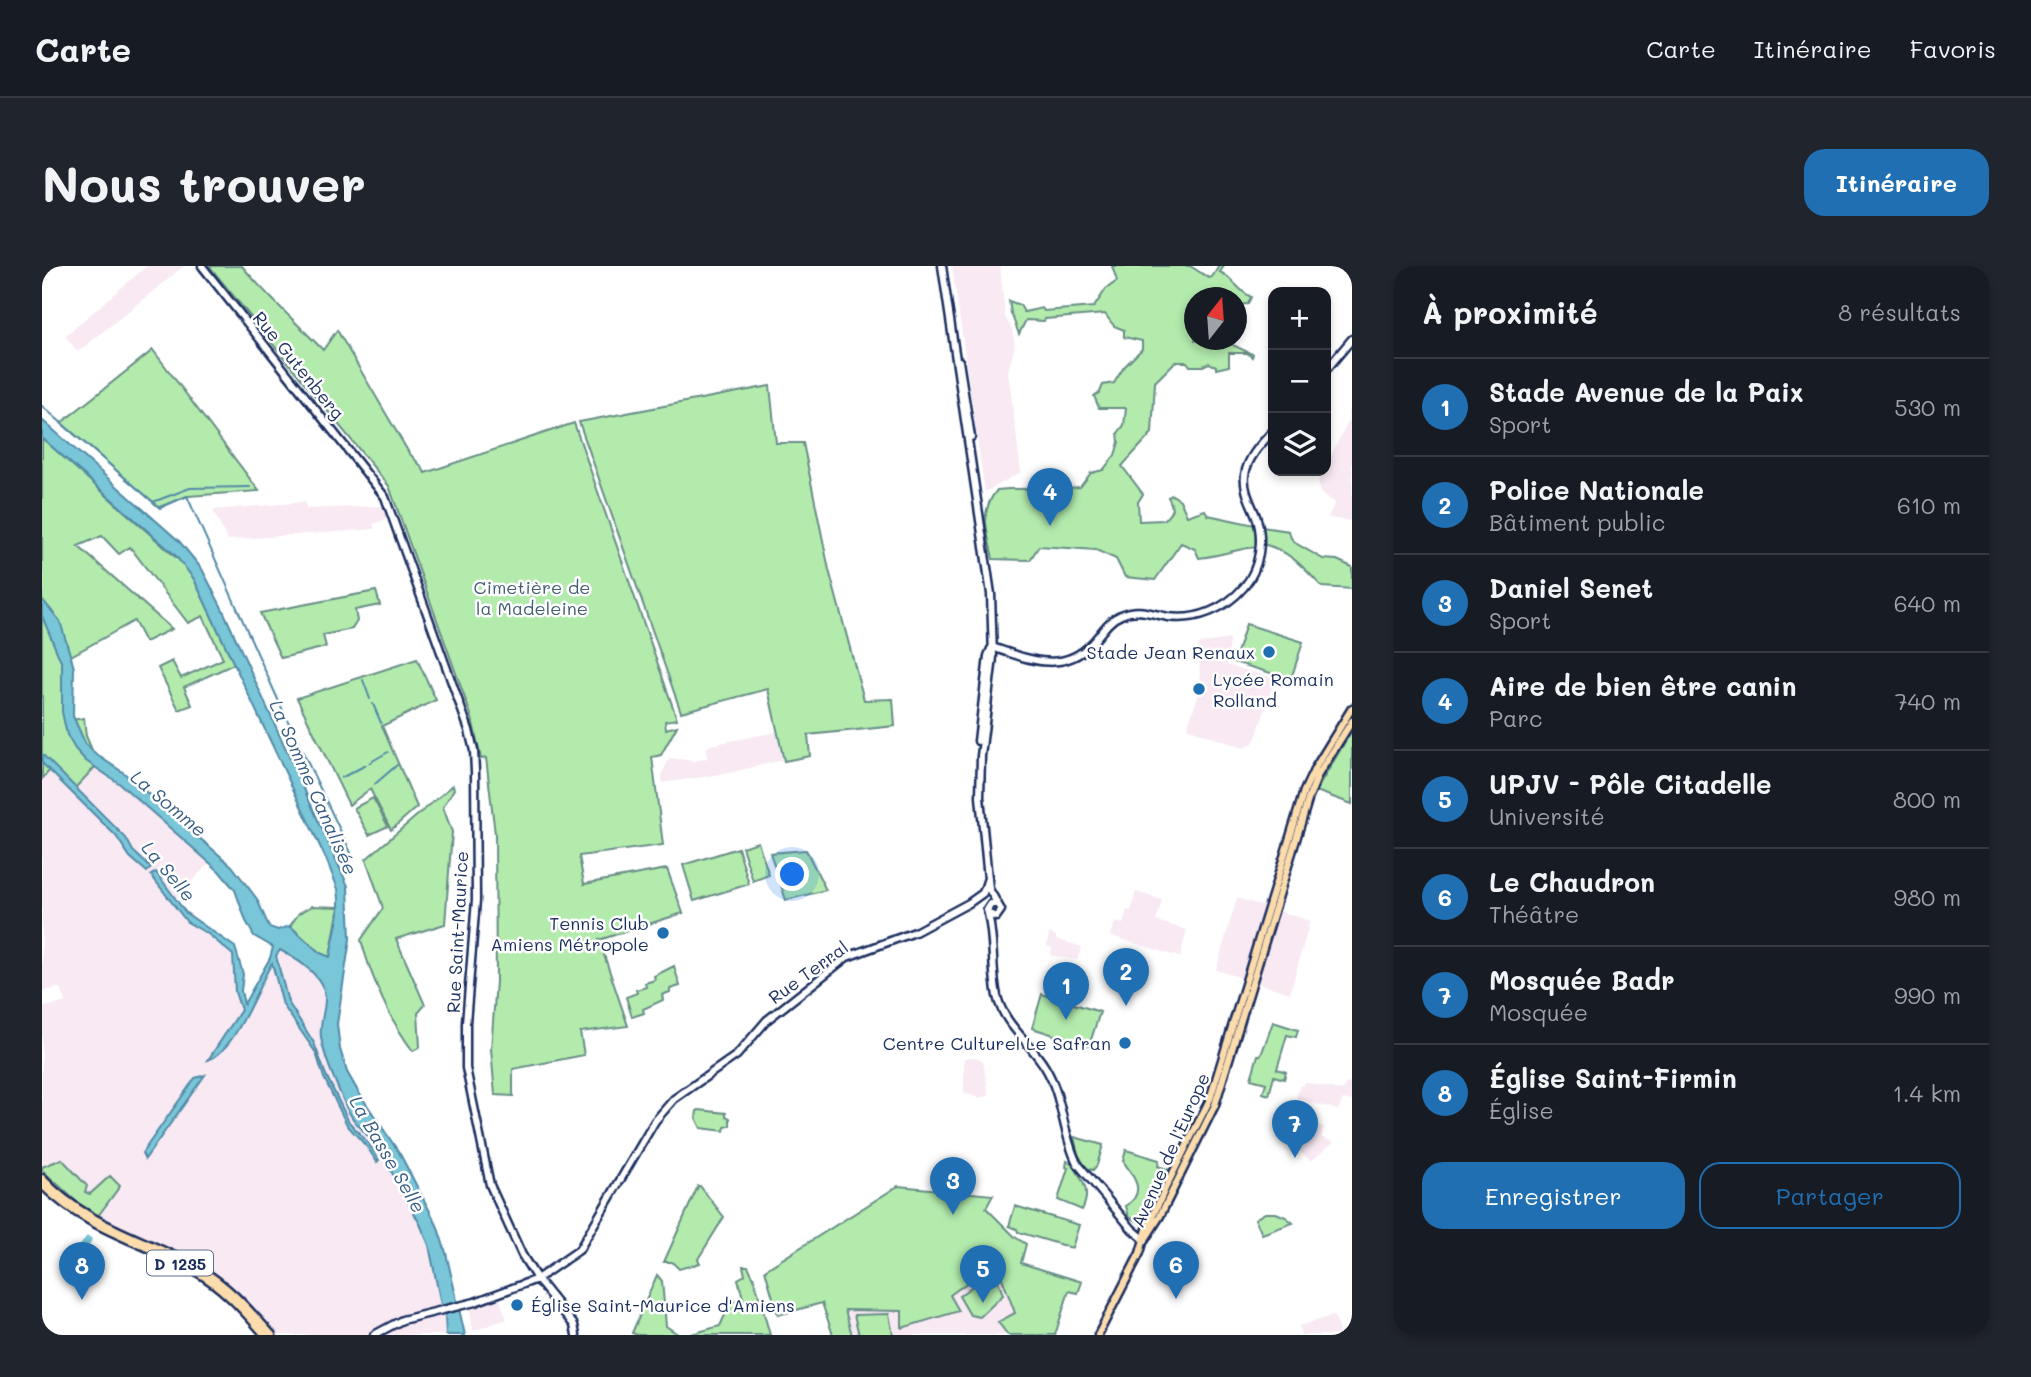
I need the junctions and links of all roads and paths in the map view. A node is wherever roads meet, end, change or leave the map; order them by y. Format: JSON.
{"nodes":[{"id":1,"x":202,"y":266,"type":"edge"},
{"id":2,"x":944,"y":266,"type":"edge"},
{"id":3,"x":1352,"y":339,"type":"edge"},
{"id":4,"x":1331,"y":364,"type":"edge"},
{"id":5,"x":1268,"y":437,"type":"edge"},
{"id":6,"x":373,"y":481,"type":"joint"},
{"id":7,"x":992,"y":647,"type":"junction"},
{"id":8,"x":1352,"y":708,"type":"edge"},
{"id":9,"x":1352,"y":721,"type":"edge"},
{"id":10,"x":988,"y":878,"type":"junction"},
{"id":11,"x":969,"y":903,"type":"junction"},
{"id":12,"x":991,"y":909,"type":"junction"},
{"id":13,"x":42,"y":1178,"type":"edge"},
{"id":14,"x":42,"y":1185,"type":"edge"},
{"id":15,"x":69,"y":1206,"type":"junction"},
{"id":16,"x":1143,"y":1238,"type":"junction"},
{"id":17,"x":537,"y":1279,"type":"junction"},
{"id":18,"x":265,"y":1335,"type":"edge"},
{"id":19,"x":272,"y":1335,"type":"edge"},
{"id":20,"x":374,"y":1335,"type":"edge"},
{"id":21,"x":576,"y":1335,"type":"edge"},
{"id":22,"x":1098,"y":1335,"type":"edge"}],
"edges":[{"from":1,"to":6,"type":"street","name":"Rue Gutenberg"},
{"from":2,"to":7,"type":"street"},
{"from":3,"to":4,"type":"street"},
{"from":5,"to":7,"type":"street"},
{"from":6,"to":17,"type":"street","name":"Rue Saint-Maurice"},
{"from":7,"to":10,"type":"street"},
{"from":8,"to":16,"type":"main road","name":"Avenue de l'Europe"},
{"from":9,"to":16,"type":"main road","name":"Avenue de l'Europe"},
{"from":10,"to":11,"type":"street"},
{"from":10,"to":12,"type":"street"},
{"from":11,"to":12,"type":"street"},
{"from":11,"to":17,"type":"street","name":"Rue Terral"},
{"from":12,"to":16,"type":"street"},
{"from":13,"to":15,"type":"main road","number":"D 1235"},
{"from":14,"to":15,"type":"main road","number":"D 1235"},
{"from":15,"to":18,"type":"main road","number":"D 1235"},
{"from":15,"to":19,"type":"main road","number":"D 1235"},
{"from":16,"to":22,"type":"main road"},
{"from":17,"to":20,"type":"street","name":"Rue Terral"},
{"from":17,"to":21,"type":"street","name":"Rue Saint-Maurice"}]}
